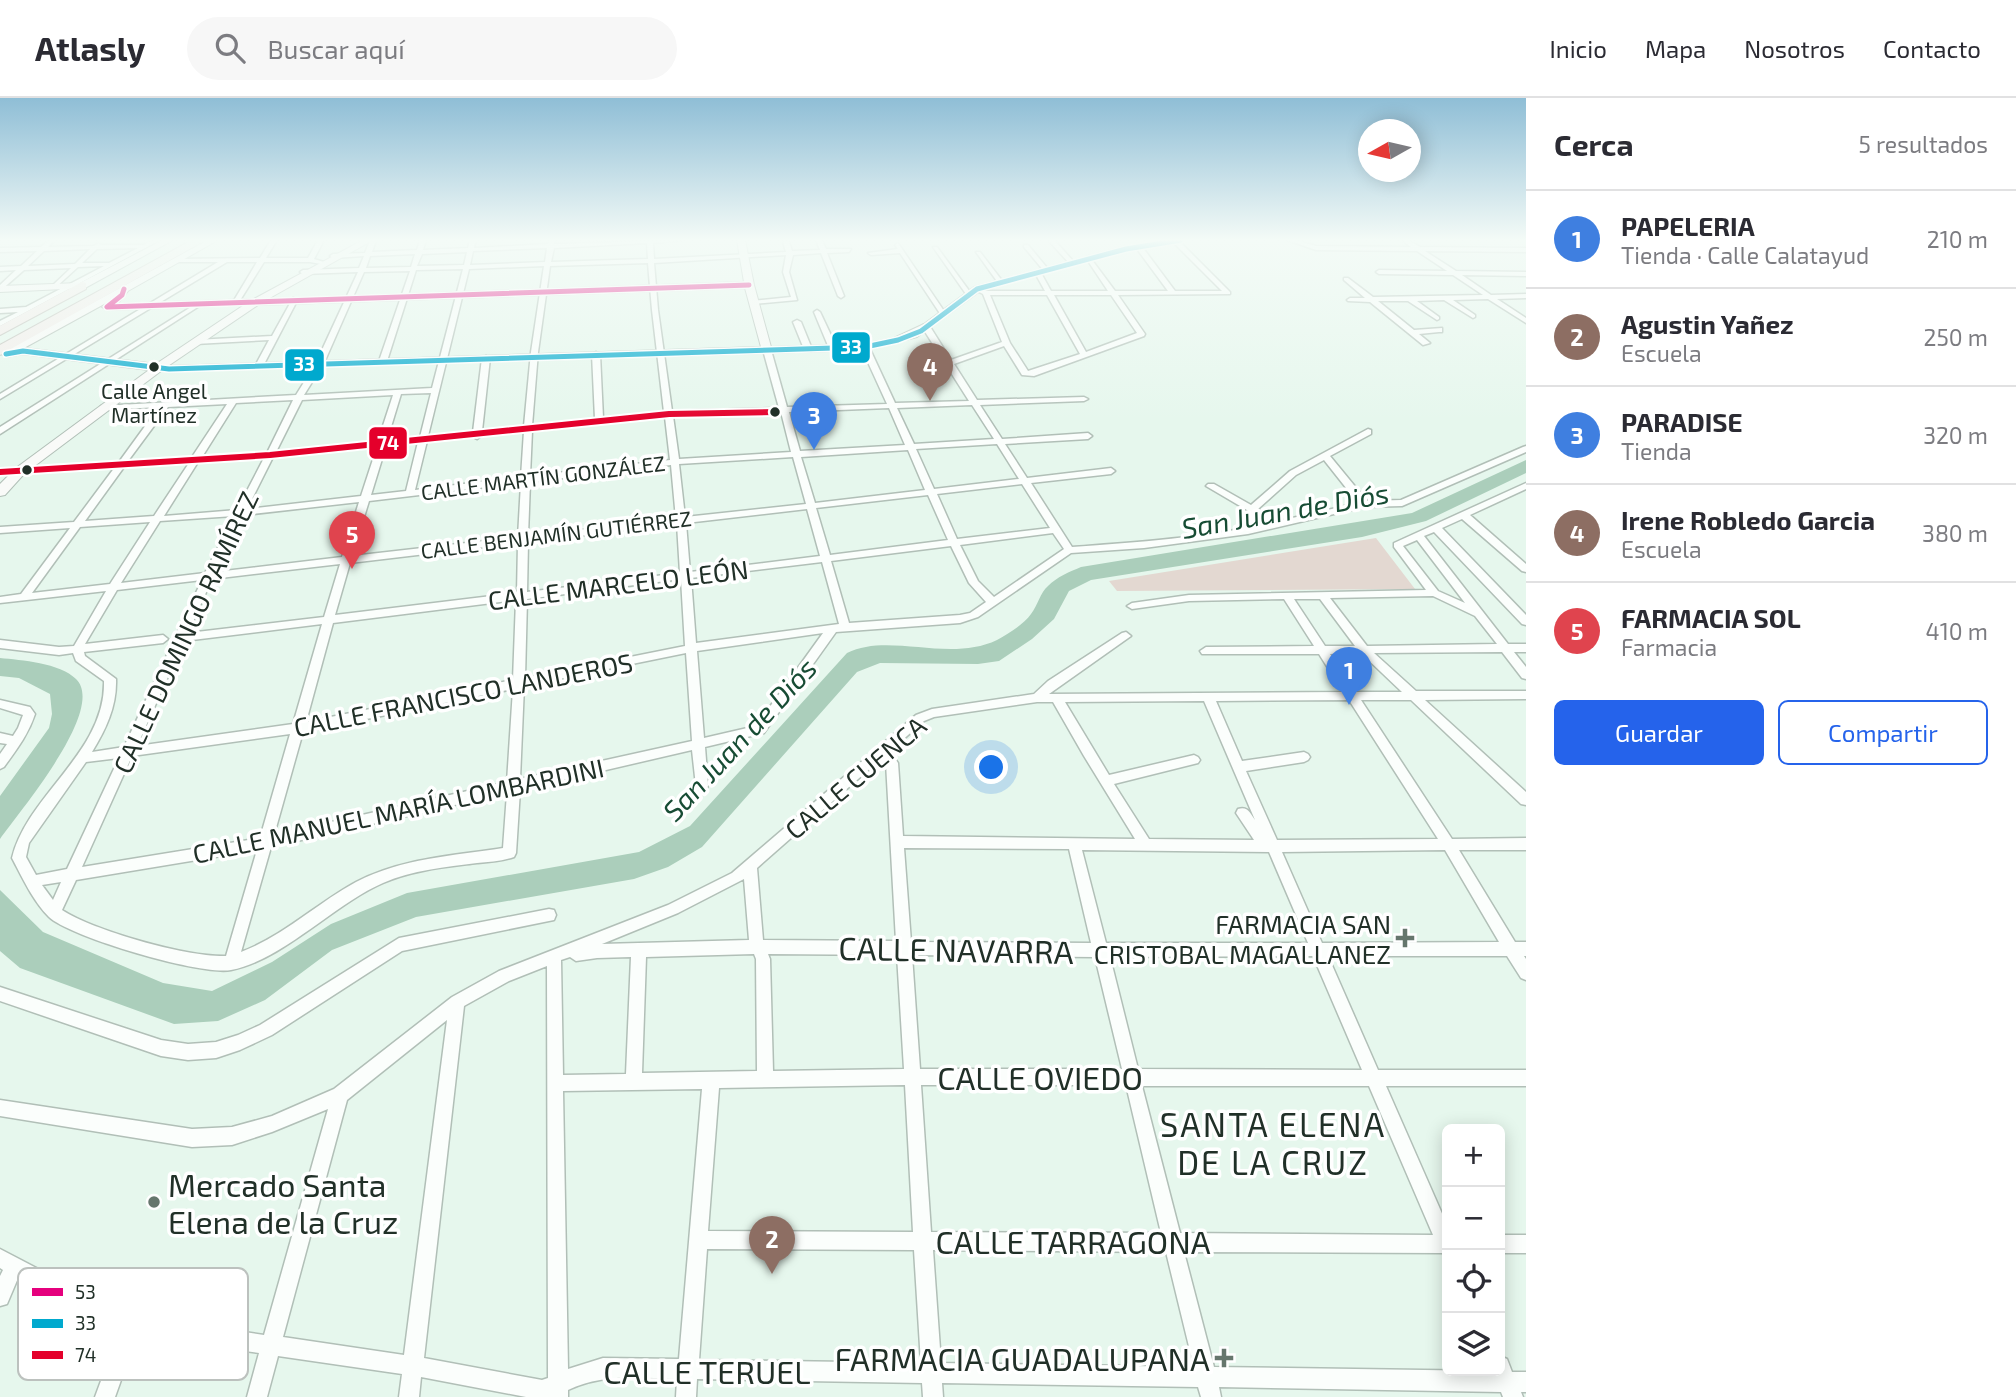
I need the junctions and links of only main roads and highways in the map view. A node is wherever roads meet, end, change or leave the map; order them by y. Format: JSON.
{"nodes":[{"id":1,"x":51,"y":301,"type":"edge"},
{"id":2,"x":67,"y":301,"type":"edge"},
{"id":3,"x":95,"y":301,"type":"edge"},
{"id":4,"x":0,"y":331,"type":"edge"},
{"id":5,"x":0,"y":337,"type":"edge"},
{"id":6,"x":2,"y":354,"type":"edge"}],
"edges":[{"from":1,"to":4,"type":"highway"},
{"from":2,"to":5,"type":"highway"},
{"from":3,"to":6,"type":"highway"}]}
